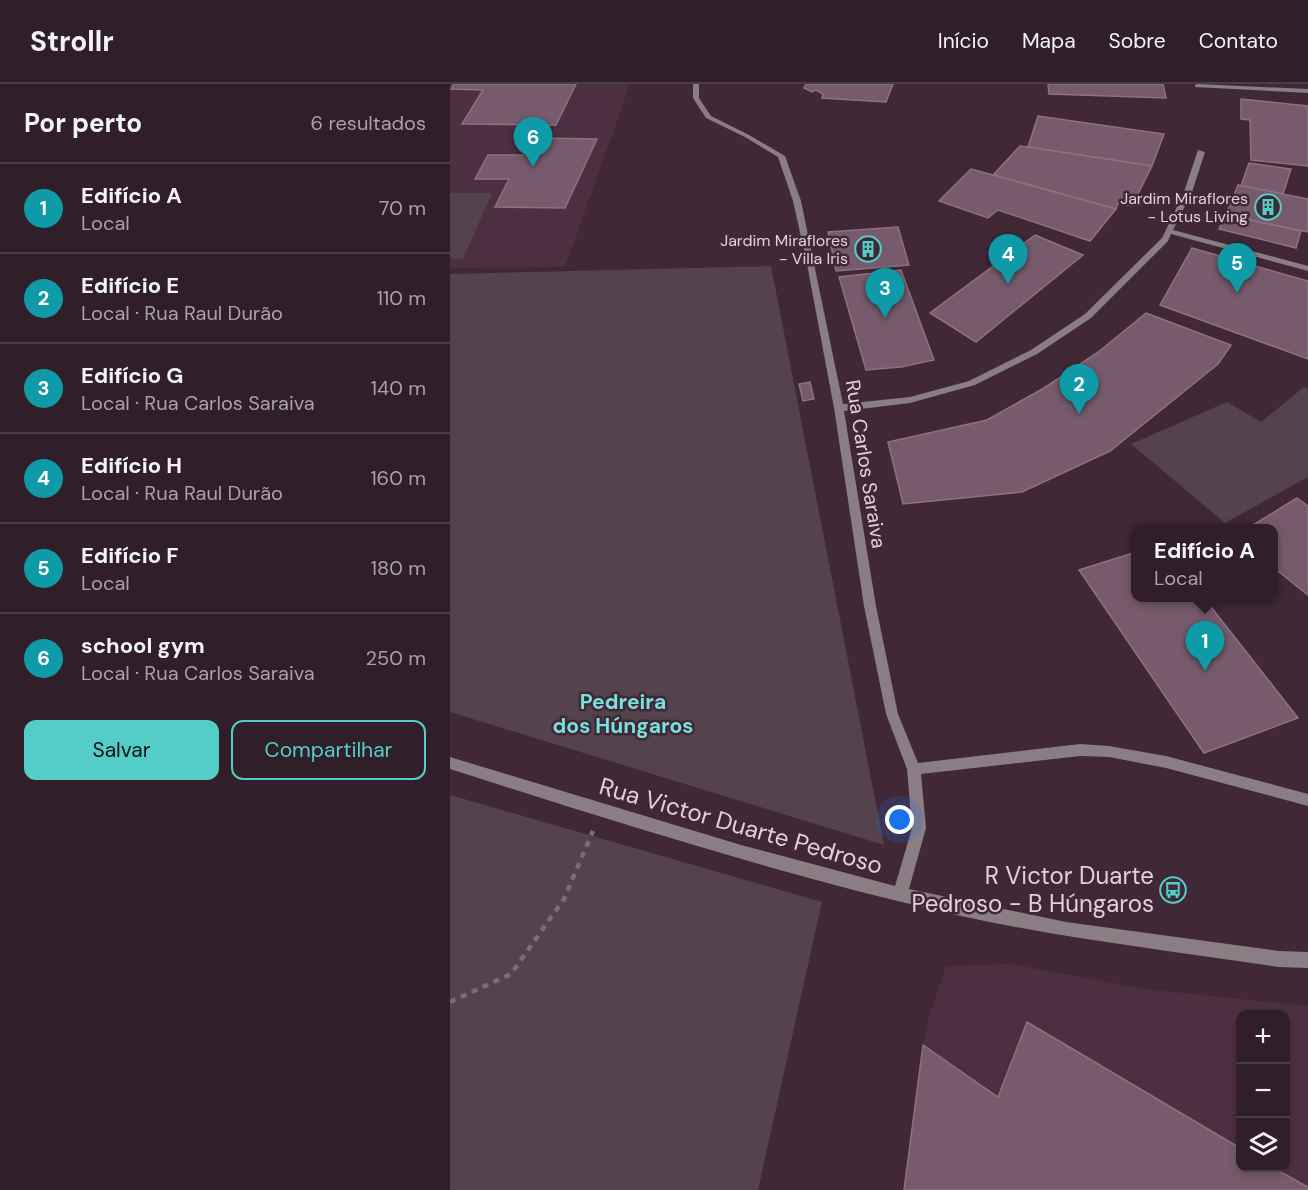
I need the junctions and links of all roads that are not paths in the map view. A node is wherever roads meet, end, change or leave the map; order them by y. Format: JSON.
{"nodes":[{"id":1,"x":696,"y":84,"type":"edge"},
{"id":2,"x":1197,"y":86,"type":"dead end"},
{"id":3,"x":1308,"y":92,"type":"edge"},
{"id":4,"x":1201,"y":152,"type":"dead end"},
{"id":5,"x":1169,"y":231,"type":"junction"},
{"id":6,"x":1308,"y":269,"type":"edge"},
{"id":7,"x":839,"y":408,"type":"junction"},
{"id":8,"x":450,"y":763,"type":"edge"},
{"id":9,"x":914,"y":769,"type":"junction"},
{"id":10,"x":1308,"y":800,"type":"edge"},
{"id":11,"x":900,"y":894,"type":"junction"},
{"id":12,"x":1308,"y":960,"type":"edge"}],
"edges":[{"from":1,"to":7,"type":"street","name":"Rua Carlos Saraiva"},
{"from":2,"to":3,"type":"street"},
{"from":4,"to":5,"type":"street"},
{"from":5,"to":6,"type":"street"},
{"from":5,"to":7,"type":"street"},
{"from":7,"to":9,"type":"street","name":"Rua Carlos Saraiva"},
{"from":8,"to":11,"type":"street","name":"Rua Victor Duarte Pedroso"},
{"from":9,"to":10,"type":"street"},
{"from":9,"to":11,"type":"street","name":"Rua Carlos Saraiva"},
{"from":11,"to":12,"type":"street","name":"Rua Victor Duarte Pedroso"}]}
